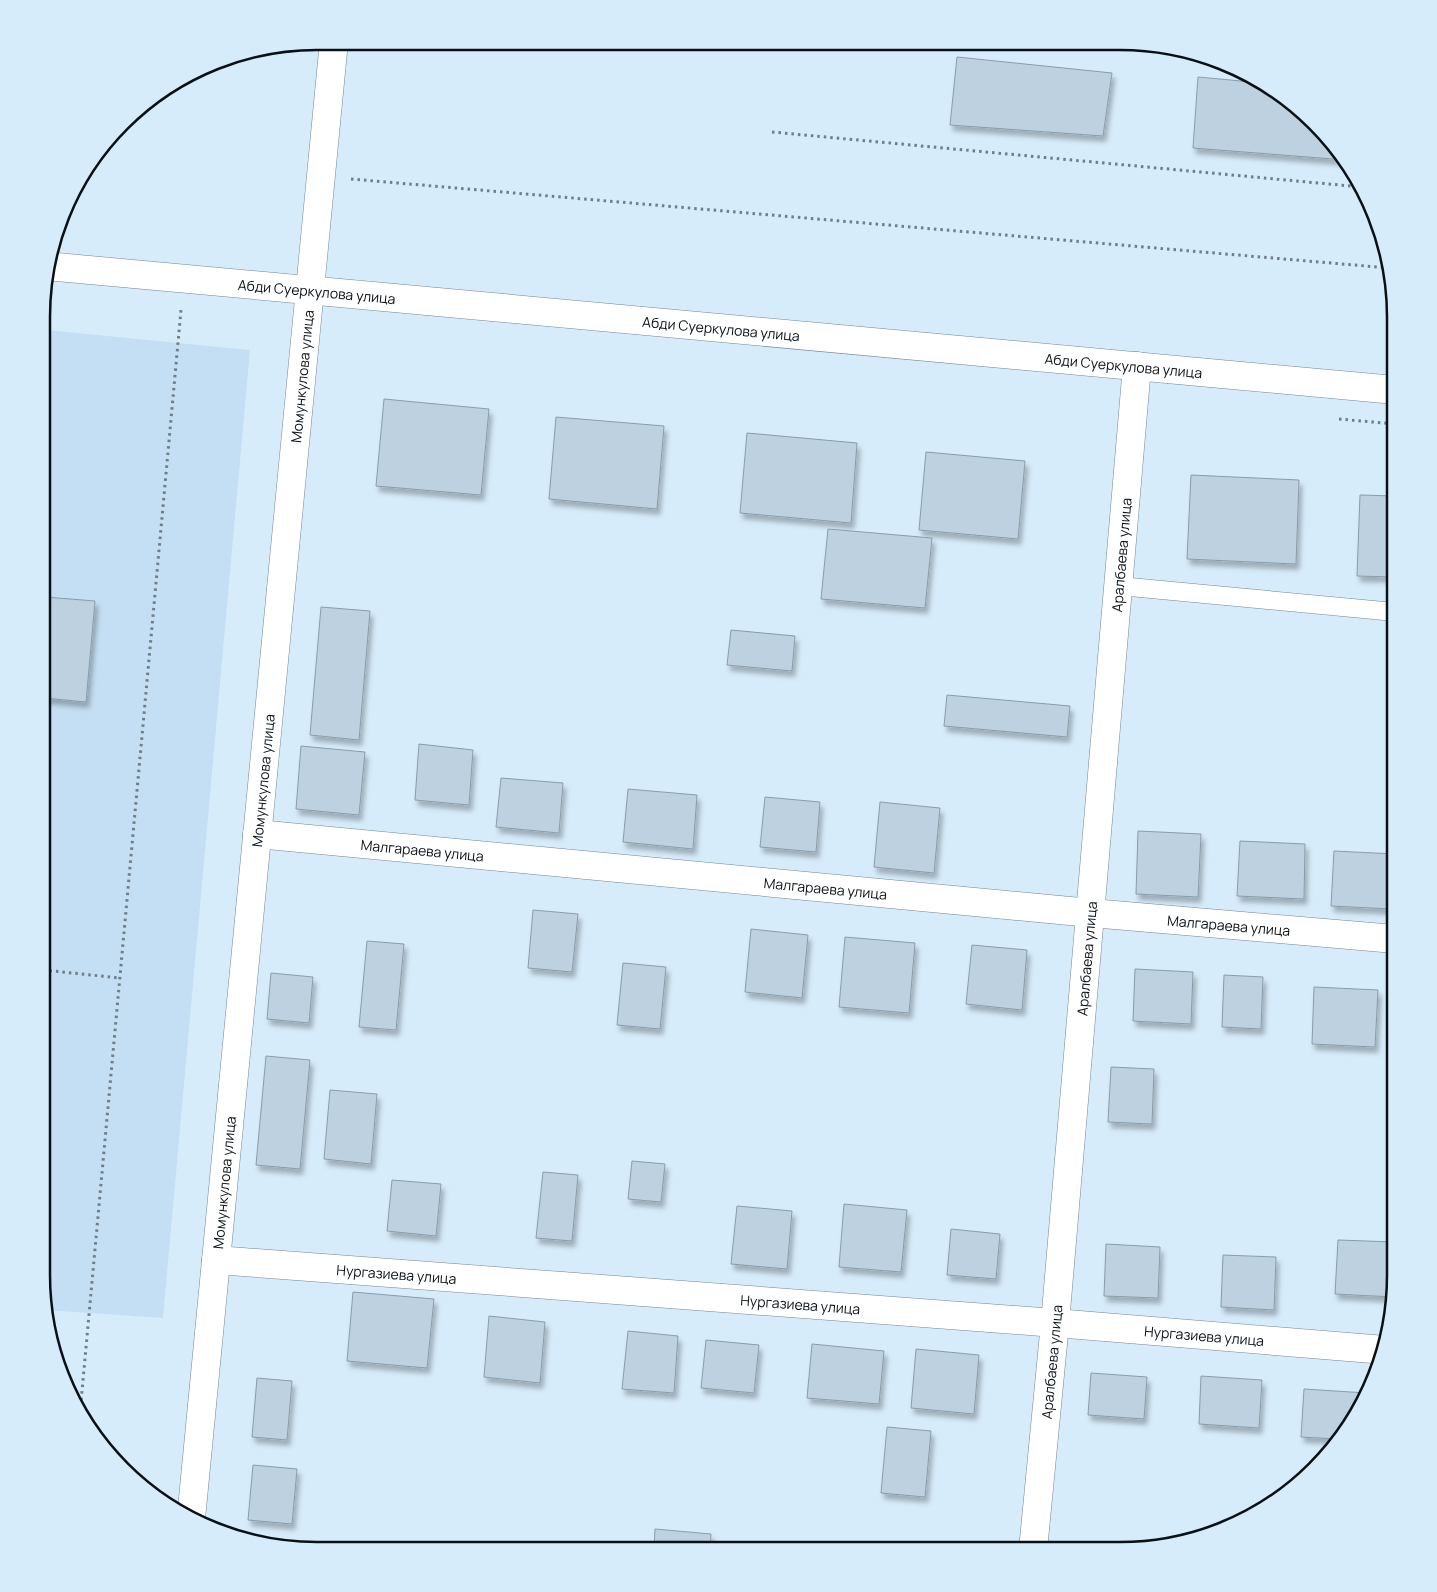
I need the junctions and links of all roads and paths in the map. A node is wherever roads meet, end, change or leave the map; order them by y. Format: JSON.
{"nodes":[{"id":1,"x":333,"y":50,"type":"edge"},
{"id":2,"x":772,"y":132,"type":"dead end"},
{"id":3,"x":321,"y":176,"type":"junction"},
{"id":4,"x":1352,"y":186,"type":"edge"},
{"id":5,"x":55,"y":267,"type":"edge"},
{"id":6,"x":1382,"y":267,"type":"edge"},
{"id":7,"x":310,"y":290,"type":"junction"},
{"id":8,"x":181,"y":310,"type":"dead end"},
{"id":9,"x":1137,"y":366,"type":"junction"},
{"id":10,"x":1387,"y":389,"type":"edge"},
{"id":11,"x":1119,"y":586,"type":"junction"},
{"id":12,"x":1387,"y":611,"type":"edge"},
{"id":13,"x":257,"y":834,"type":"junction"},
{"id":14,"x":1091,"y":913,"type":"junction"},
{"id":15,"x":1387,"y":938,"type":"edge"},
{"id":16,"x":50,"y":971,"type":"edge"},
{"id":17,"x":120,"y":978,"type":"junction"},
{"id":18,"x":216,"y":1260,"type":"junction"},
{"id":19,"x":1055,"y":1323,"type":"junction"},
{"id":20,"x":1376,"y":1349,"type":"edge"},
{"id":21,"x":81,"y":1399,"type":"edge"},
{"id":22,"x":192,"y":1510,"type":"edge"},
{"id":23,"x":1034,"y":1542,"type":"edge"}],
"edges":[{"from":1,"to":3,"type":"street","name":"Момункулова улица"},
{"from":2,"to":4,"type":"path"},
{"from":3,"to":6,"type":"path"},
{"from":3,"to":7,"type":"street","name":"Момункулова улица"},
{"from":5,"to":7,"type":"street","name":"Абди Суеркулова улица"},
{"from":7,"to":9,"type":"street","name":"Абди Суеркулова улица"},
{"from":7,"to":13,"type":"street","name":"Момункулова улица"},
{"from":8,"to":17,"type":"path"},
{"from":9,"to":10,"type":"street","name":"Абди Суеркулова улица"},
{"from":9,"to":11,"type":"street","name":"Аралбаева улица"},
{"from":11,"to":12,"type":"lane"},
{"from":11,"to":14,"type":"street","name":"Аралбаева улица"},
{"from":13,"to":14,"type":"street","name":"Малгараева улица"},
{"from":13,"to":18,"type":"street","name":"Момункулова улица"},
{"from":14,"to":15,"type":"street","name":"Малгараева улица"},
{"from":14,"to":19,"type":"street","name":"Аралбаева улица"},
{"from":16,"to":17,"type":"path"},
{"from":17,"to":21,"type":"path"},
{"from":18,"to":19,"type":"street","name":"Нургазиева улица"},
{"from":18,"to":22,"type":"street","name":"Момункулова улица"},
{"from":19,"to":20,"type":"street","name":"Нургазиева улица"},
{"from":19,"to":23,"type":"street","name":"Аралбаева улица"}]}
